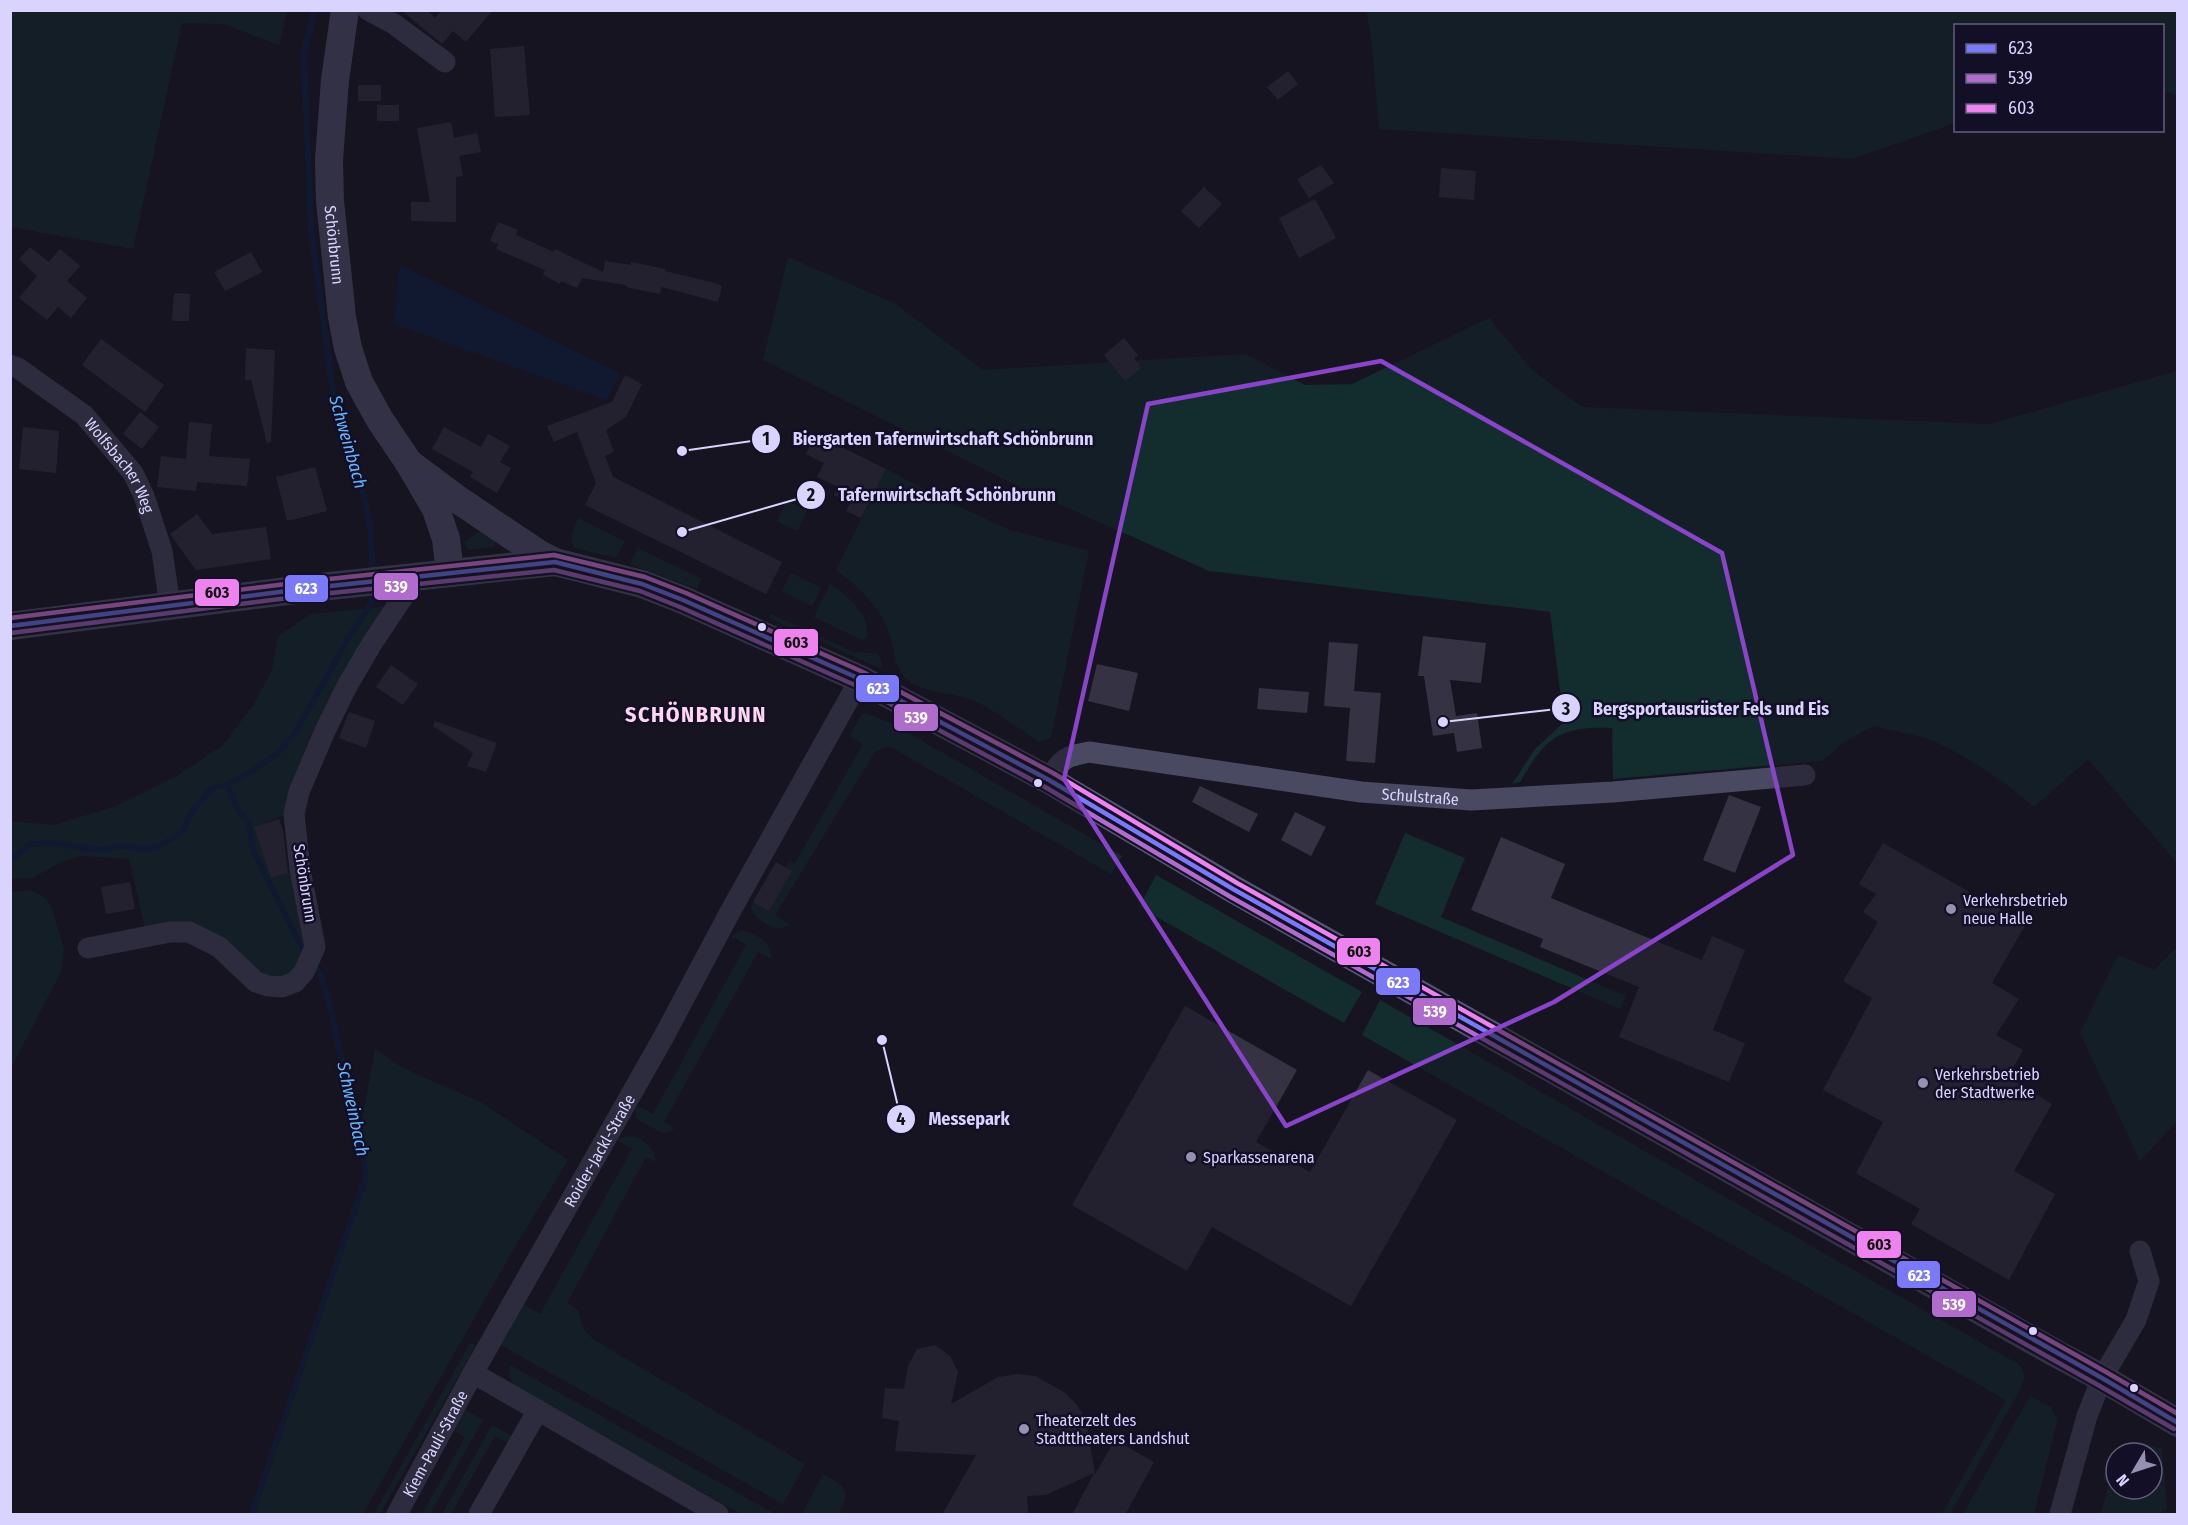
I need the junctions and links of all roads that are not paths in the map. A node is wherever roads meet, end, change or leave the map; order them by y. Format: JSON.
{"nodes":[{"id":1,"x":345,"y":10,"type":"edge"},
{"id":2,"x":368,"y":10,"type":"edge"},
{"id":3,"x":445,"y":62,"type":"dead end"},
{"id":4,"x":10,"y":365,"type":"edge"},
{"id":5,"x":409,"y":463,"type":"junction"},
{"id":6,"x":555,"y":562,"type":"junction"},
{"id":7,"x":450,"y":573,"type":"junction"},
{"id":8,"x":396,"y":579,"type":"junction"},
{"id":9,"x":170,"y":605,"type":"junction"},
{"id":10,"x":10,"y":626,"type":"edge"},
{"id":11,"x":860,"y":679,"type":"junction"},
{"id":12,"x":1805,"y":775,"type":"dead end"},
{"id":13,"x":1049,"y":780,"type":"junction"},
{"id":14,"x":88,"y":948,"type":"dead end"},
{"id":15,"x":2140,"y":1251,"type":"dead end"},
{"id":16,"x":473,"y":1373,"type":"junction"},
{"id":17,"x":2102,"y":1378,"type":"junction"},
{"id":18,"x":538,"y":1410,"type":"junction"},
{"id":19,"x":2178,"y":1422,"type":"edge"},
{"id":20,"x":397,"y":1515,"type":"edge"},
{"id":21,"x":479,"y":1515,"type":"edge"},
{"id":22,"x":718,"y":1515,"type":"edge"},
{"id":23,"x":2060,"y":1515,"type":"edge"}],
"edges":[{"from":1,"to":5,"type":"main road","name":"Schönbrunn"},
{"from":2,"to":3,"type":"street"},
{"from":4,"to":9,"type":"street","name":"Wolfsbacher Weg"},
{"from":5,"to":6,"type":"main road","name":"Schönbrunn"},
{"from":5,"to":7,"type":"main road","name":"Schönbrunn"},
{"from":6,"to":7,"type":"main road"},
{"from":6,"to":11,"type":"main road","name":"Schönbrunn"},
{"from":7,"to":8,"type":"main road"},
{"from":8,"to":9,"type":"main road"},
{"from":8,"to":14,"type":"street","name":"Schönbrunn"},
{"from":9,"to":10,"type":"main road"},
{"from":11,"to":13,"type":"main road","name":"Schönbrunn"},
{"from":11,"to":16,"type":"street","name":"Roider-Jackl-Straße"},
{"from":12,"to":13,"type":"street","name":"Schulstraße"},
{"from":13,"to":17,"type":"main road","name":"Schönbrunn"},
{"from":15,"to":17,"type":"street"},
{"from":16,"to":18,"type":"street"},
{"from":16,"to":20,"type":"street","name":"Kiem-Pauli-Straße"},
{"from":17,"to":19,"type":"main road","name":"Schönbrunn"},
{"from":17,"to":23,"type":"street"},
{"from":18,"to":21,"type":"street"},
{"from":18,"to":22,"type":"street"}]}
